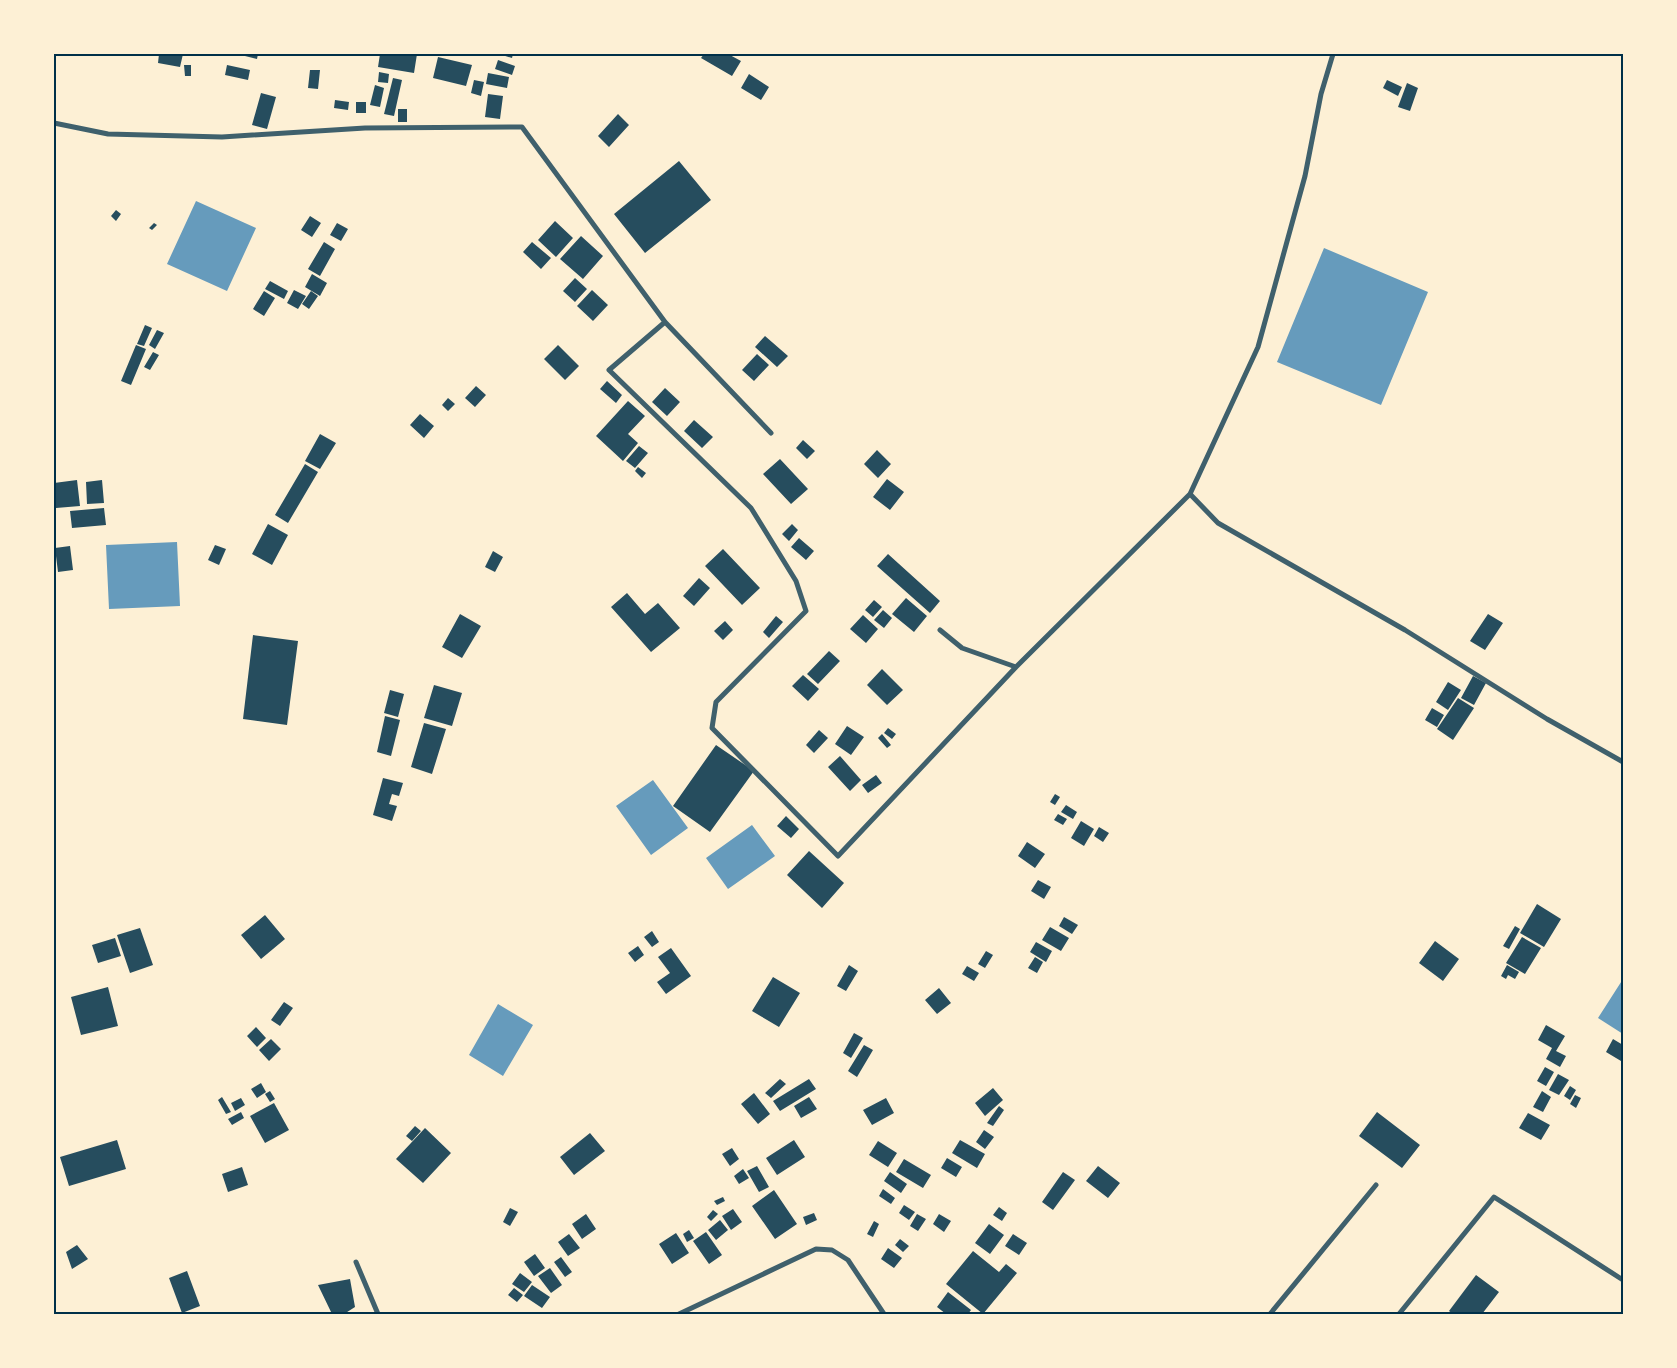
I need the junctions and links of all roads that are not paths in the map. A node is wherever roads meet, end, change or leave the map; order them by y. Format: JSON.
{"nodes":[{"id":1,"x":1333,"y":54,"type":"edge"},
{"id":2,"x":54,"y":123,"type":"edge"},
{"id":3,"x":665,"y":322,"type":"junction"},
{"id":4,"x":772,"y":433,"type":"dead end"},
{"id":5,"x":1190,"y":494,"type":"junction"},
{"id":6,"x":940,"y":630,"type":"dead end"},
{"id":7,"x":1016,"y":666,"type":"junction"},
{"id":8,"x":1623,"y":762,"type":"edge"},
{"id":9,"x":1376,"y":1185,"type":"dead end"},
{"id":10,"x":356,"y":1262,"type":"dead end"},
{"id":11,"x":1623,"y":1280,"type":"edge"},
{"id":12,"x":378,"y":1314,"type":"edge"},
{"id":13,"x":679,"y":1314,"type":"edge"},
{"id":14,"x":884,"y":1314,"type":"edge"},
{"id":15,"x":1270,"y":1314,"type":"edge"},
{"id":16,"x":1399,"y":1314,"type":"edge"}],
"edges":[{"from":1,"to":5,"type":"street"},
{"from":2,"to":3,"type":"street"},
{"from":3,"to":4,"type":"street"},
{"from":3,"to":7,"type":"street"},
{"from":5,"to":7,"type":"street"},
{"from":5,"to":8,"type":"street"},
{"from":6,"to":7,"type":"street"},
{"from":9,"to":15,"type":"street"},
{"from":10,"to":12,"type":"street"},
{"from":11,"to":16,"type":"street"},
{"from":13,"to":14,"type":"street"}]}
